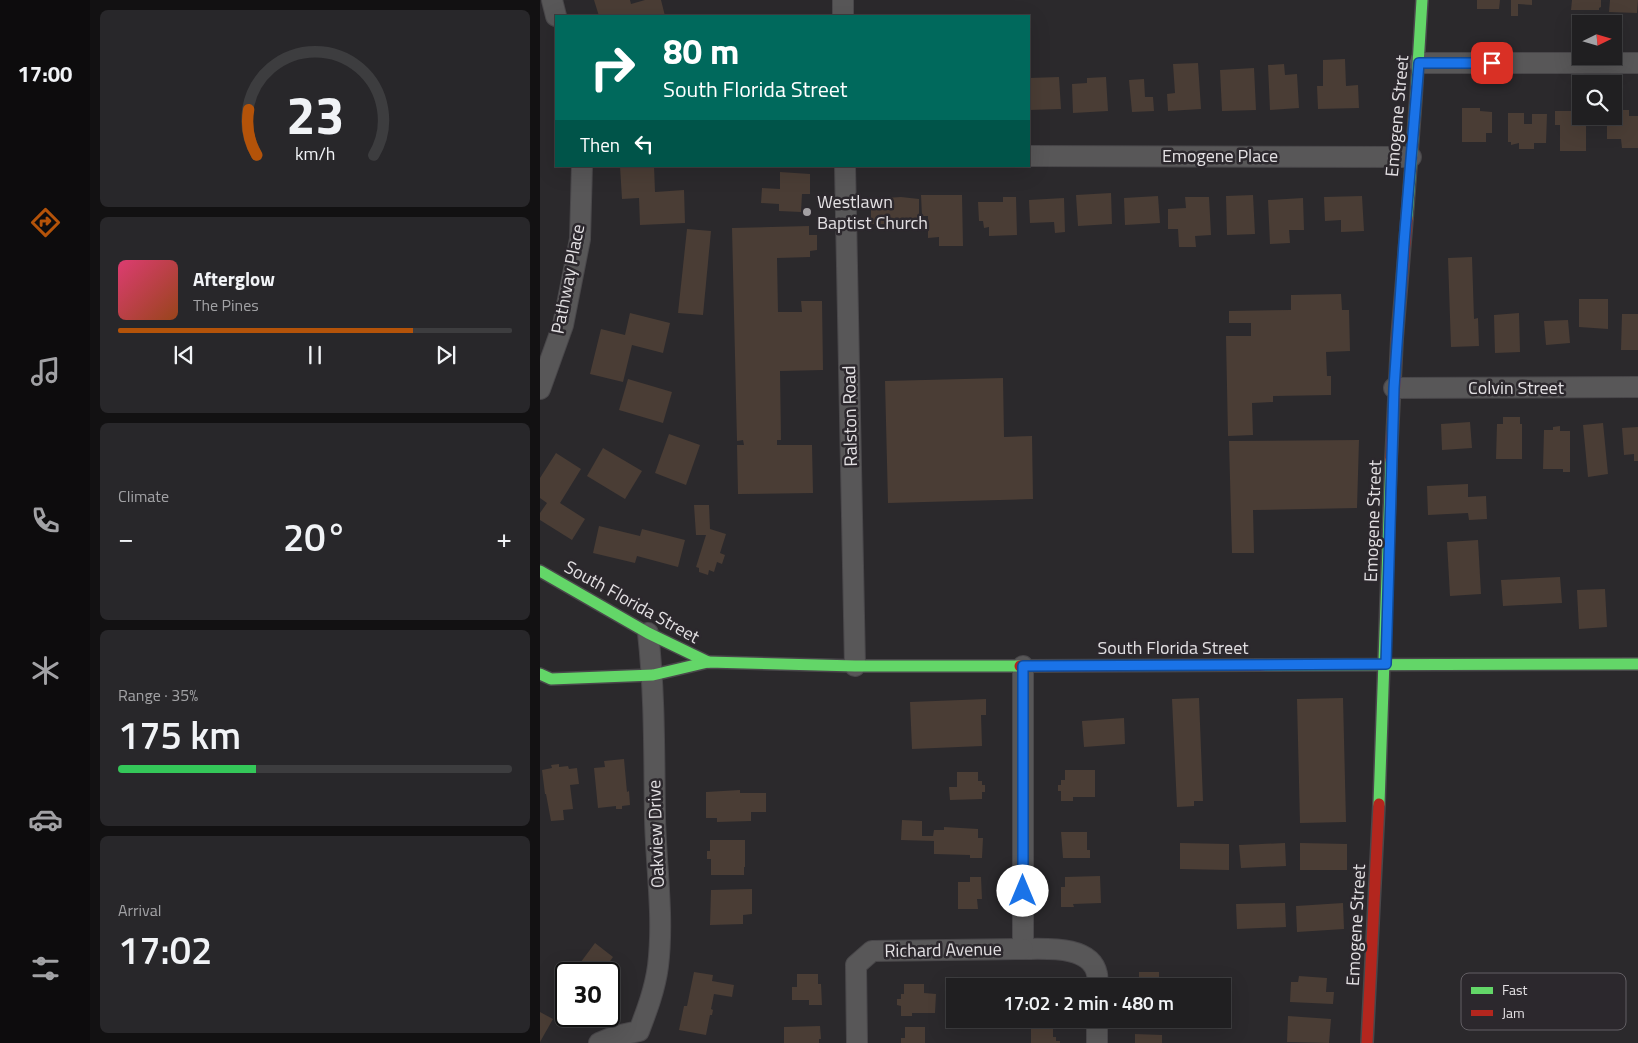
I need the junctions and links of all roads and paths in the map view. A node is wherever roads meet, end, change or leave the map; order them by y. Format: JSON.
{"nodes":[{"id":1,"x":552,"y":0,"type":"edge"},
{"id":2,"x":843,"y":0,"type":"edge"},
{"id":3,"x":1422,"y":0,"type":"edge"},
{"id":4,"x":556,"y":15,"type":"edge"},
{"id":5,"x":843,"y":15,"type":"edge"},
{"id":6,"x":1419,"y":63,"type":"junction"},
{"id":7,"x":1638,"y":63,"type":"edge"},
{"id":8,"x":1030,"y":156,"type":"edge"},
{"id":9,"x":1411,"y":157,"type":"junction"},
{"id":10,"x":582,"y":167,"type":"edge"},
{"id":11,"x":845,"y":167,"type":"edge"},
{"id":12,"x":1638,"y":387,"type":"edge"},
{"id":13,"x":1394,"y":388,"type":"junction"},
{"id":14,"x":540,"y":389,"type":"edge"},
{"id":15,"x":540,"y":571,"type":"edge"},
{"id":16,"x":648,"y":633,"type":"junction"},
{"id":17,"x":708,"y":662,"type":"junction"},
{"id":18,"x":1386,"y":664,"type":"junction"},
{"id":19,"x":1638,"y":664,"type":"edge"},
{"id":20,"x":855,"y":666,"type":"junction"},
{"id":21,"x":1023,"y":666,"type":"junction"},
{"id":22,"x":653,"y":675,"type":"junction"},
{"id":23,"x":544,"y":678,"type":"edge"},
{"id":24,"x":1023,"y":949,"type":"junction"},
{"id":25,"x":1097,"y":978,"type":"edge"},
{"id":26,"x":1097,"y":1028,"type":"edge"},
{"id":27,"x":637,"y":1037,"type":"edge"},
{"id":28,"x":599,"y":1043,"type":"edge"},
{"id":29,"x":857,"y":1043,"type":"edge"},
{"id":30,"x":1097,"y":1043,"type":"edge"},
{"id":31,"x":1367,"y":1043,"type":"edge"}],
"edges":[{"from":1,"to":4,"type":"street"},
{"from":2,"to":5,"type":"street"},
{"from":3,"to":6,"type":"street","name":"Emogene Street"},
{"from":6,"to":7,"type":"street"},
{"from":6,"to":9,"type":"street","name":"Emogene Street"},
{"from":8,"to":9,"type":"street","name":"Emogene Place"},
{"from":9,"to":13,"type":"street","name":"Emogene Street"},
{"from":10,"to":14,"type":"street","name":"Pathway Place"},
{"from":11,"to":20,"type":"street","name":"Ralston Road"},
{"from":12,"to":13,"type":"street","name":"Colvin Street"},
{"from":13,"to":18,"type":"street","name":"Emogene Street"},
{"from":15,"to":16,"type":"street","name":"South Florida Street"},
{"from":16,"to":17,"type":"street","name":"South Florida Street"},
{"from":16,"to":22,"type":"street","name":"Oakview Drive"},
{"from":17,"to":20,"type":"street","name":"South Florida Street"},
{"from":17,"to":22,"type":"street","name":"South Florida Street"},
{"from":18,"to":19,"type":"street","name":"South Florida Street"},
{"from":18,"to":21,"type":"street","name":"South Florida Street"},
{"from":18,"to":31,"type":"street","name":"Emogene Street"},
{"from":20,"to":21,"type":"street","name":"South Florida Street"},
{"from":21,"to":24,"type":"street"},
{"from":22,"to":23,"type":"street","name":"South Florida Street"},
{"from":22,"to":27,"type":"street","name":"Oakview Drive"},
{"from":24,"to":25,"type":"street","name":"Richard Avenue"},
{"from":24,"to":29,"type":"street","name":"Richard Avenue"},
{"from":26,"to":30,"type":"street"},
{"from":27,"to":28,"type":"street","name":"Oakview Drive"}]}
